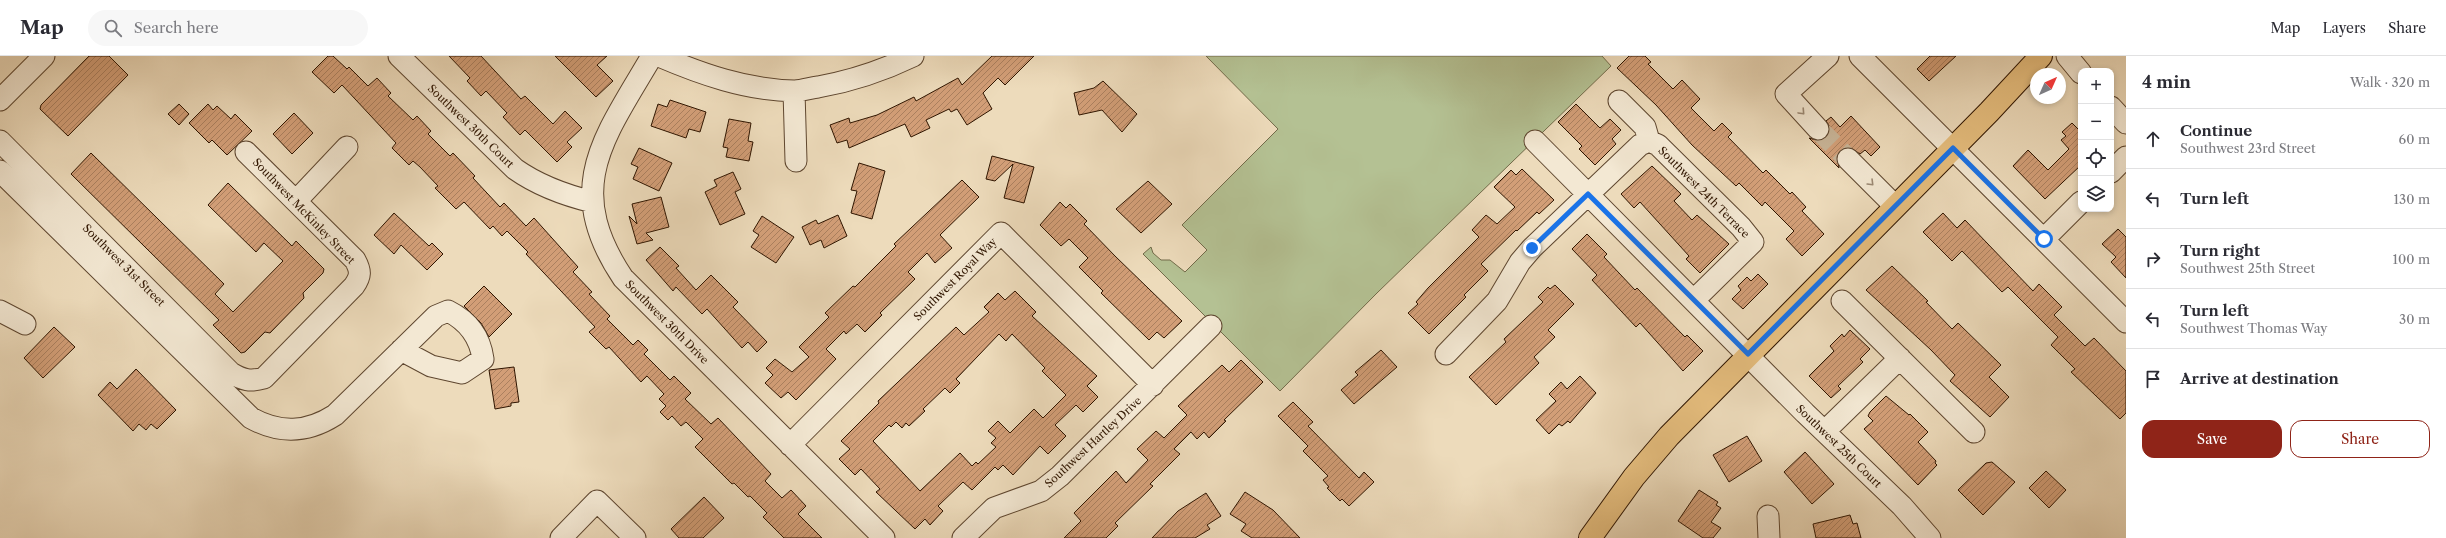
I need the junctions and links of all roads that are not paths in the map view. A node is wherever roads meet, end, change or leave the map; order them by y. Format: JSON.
{"nodes":[{"id":1,"x":44,"y":56,"type":"edge"},
{"id":2,"x":399,"y":56,"type":"edge"},
{"id":3,"x":652,"y":56,"type":"edge"},
{"id":4,"x":659,"y":56,"type":"edge"},
{"id":5,"x":913,"y":56,"type":"edge"},
{"id":6,"x":1828,"y":56,"type":"edge"},
{"id":7,"x":1860,"y":56,"type":"edge"},
{"id":8,"x":2041,"y":56,"type":"edge"},
{"id":9,"x":2067,"y":56,"type":"edge"},
{"id":10,"x":2078,"y":69,"type":"edge"},
{"id":11,"x":794,"y":91,"type":"junction"},
{"id":12,"x":0,"y":100,"type":"edge"},
{"id":13,"x":1619,"y":101,"type":"dead end"},
{"id":14,"x":2114,"y":110,"type":"edge"},
{"id":15,"x":2126,"y":124,"type":"edge"},
{"id":16,"x":1818,"y":129,"type":"tunnel mouth"},
{"id":17,"x":0,"y":141,"type":"edge"},
{"id":18,"x":1535,"y":141,"type":"dead end"},
{"id":19,"x":1649,"y":141,"type":"junction"},
{"id":20,"x":347,"y":147,"type":"dead end"},
{"id":21,"x":1953,"y":148,"type":"junction"},
{"id":22,"x":246,"y":152,"type":"dead end"},
{"id":23,"x":2126,"y":157,"type":"edge"},
{"id":24,"x":1848,"y":159,"type":"tunnel mouth"},
{"id":25,"x":796,"y":161,"type":"dead end"},
{"id":26,"x":2114,"y":169,"type":"edge"},
{"id":27,"x":0,"y":170,"type":"edge"},
{"id":28,"x":1588,"y":194,"type":"junction"},
{"id":29,"x":296,"y":201,"type":"junction"},
{"id":30,"x":593,"y":202,"type":"junction"},
{"id":31,"x":2078,"y":205,"type":"edge"},
{"id":32,"x":1895,"y":206,"type":"junction"},
{"id":33,"x":2044,"y":239,"type":"junction"},
{"id":34,"x":360,"y":270,"type":"joint"},
{"id":35,"x":1694,"y":300,"type":"junction"},
{"id":36,"x":1842,"y":301,"type":"dead end"},
{"id":37,"x":0,"y":311,"type":"edge"},
{"id":38,"x":2126,"y":322,"type":"edge"},
{"id":39,"x":25,"y":324,"type":"dead end"},
{"id":40,"x":1211,"y":326,"type":"dead end"},
{"id":41,"x":401,"y":350,"type":"dead end"},
{"id":42,"x":1446,"y":354,"type":"dead end"},
{"id":43,"x":1748,"y":354,"type":"junction"},
{"id":44,"x":1900,"y":358,"type":"junction"},
{"id":45,"x":1154,"y":385,"type":"junction"},
{"id":46,"x":1825,"y":431,"type":"junction"},
{"id":47,"x":1974,"y":432,"type":"dead end"},
{"id":48,"x":790,"y":445,"type":"junction"},
{"id":49,"x":1768,"y":516,"type":"dead end"},
{"id":50,"x":561,"y":538,"type":"edge"},
{"id":51,"x":635,"y":538,"type":"edge"},
{"id":52,"x":884,"y":538,"type":"edge"},
{"id":53,"x":963,"y":538,"type":"edge"},
{"id":54,"x":1590,"y":538,"type":"edge"},
{"id":55,"x":1769,"y":538,"type":"edge"},
{"id":56,"x":1930,"y":538,"type":"edge"}],
"edges":[{"from":1,"to":12,"type":"street"},
{"from":2,"to":30,"type":"street","name":"Southwest 30th Court"},
{"from":3,"to":30,"type":"street","name":"Southwest 30th Drive"},
{"from":4,"to":11,"type":"street"},
{"from":5,"to":11,"type":"street"},
{"from":6,"to":16,"type":"street","one_way":true},
{"from":7,"to":21,"type":"street"},
{"from":8,"to":21,"type":"main road"},
{"from":9,"to":10,"type":"street"},
{"from":11,"to":25,"type":"street"},
{"from":13,"to":19,"type":"street","name":"Southwest 24th Terrace"},
{"from":14,"to":15,"type":"street"},
{"from":17,"to":34,"type":"street","name":"Southwest 31st Street"},
{"from":18,"to":28,"type":"street","name":"Southwest 25th Court"},
{"from":19,"to":28,"type":"street"},
{"from":19,"to":35,"type":"street","name":"Southwest 24th Terrace"},
{"from":20,"to":29,"type":"street"},
{"from":21,"to":32,"type":"main road"},
{"from":21,"to":33,"type":"street"},
{"from":22,"to":29,"type":"street","name":"Southwest McKinley Street"},
{"from":23,"to":26,"type":"street"},
{"from":24,"to":32,"type":"street","one_way":true},
{"from":27,"to":41,"type":"street"},
{"from":28,"to":35,"type":"street","name":"Southwest 25th Court"},
{"from":28,"to":42,"type":"street"},
{"from":29,"to":34,"type":"street","name":"Southwest McKinley Street"},
{"from":30,"to":48,"type":"street","name":"Southwest 30th Drive"},
{"from":31,"to":33,"type":"street"},
{"from":32,"to":43,"type":"main road"},
{"from":33,"to":38,"type":"street"},
{"from":35,"to":43,"type":"street","name":"Southwest 25th Court"},
{"from":36,"to":44,"type":"street"},
{"from":37,"to":39,"type":"street"},
{"from":40,"to":45,"type":"street","name":"Southwest Hartley Drive"},
{"from":43,"to":46,"type":"street","name":"Southwest 25th Court"},
{"from":43,"to":54,"type":"main road"},
{"from":44,"to":46,"type":"street"},
{"from":44,"to":47,"type":"street"},
{"from":45,"to":48,"type":"street","name":"Southwest Royal Way"},
{"from":45,"to":53,"type":"street","name":"Southwest Hartley Drive"},
{"from":46,"to":56,"type":"street","name":"Southwest 25th Court"},
{"from":48,"to":52,"type":"street","name":"Southwest 30th Drive"},
{"from":49,"to":55,"type":"street"},
{"from":50,"to":51,"type":"street"}]}
